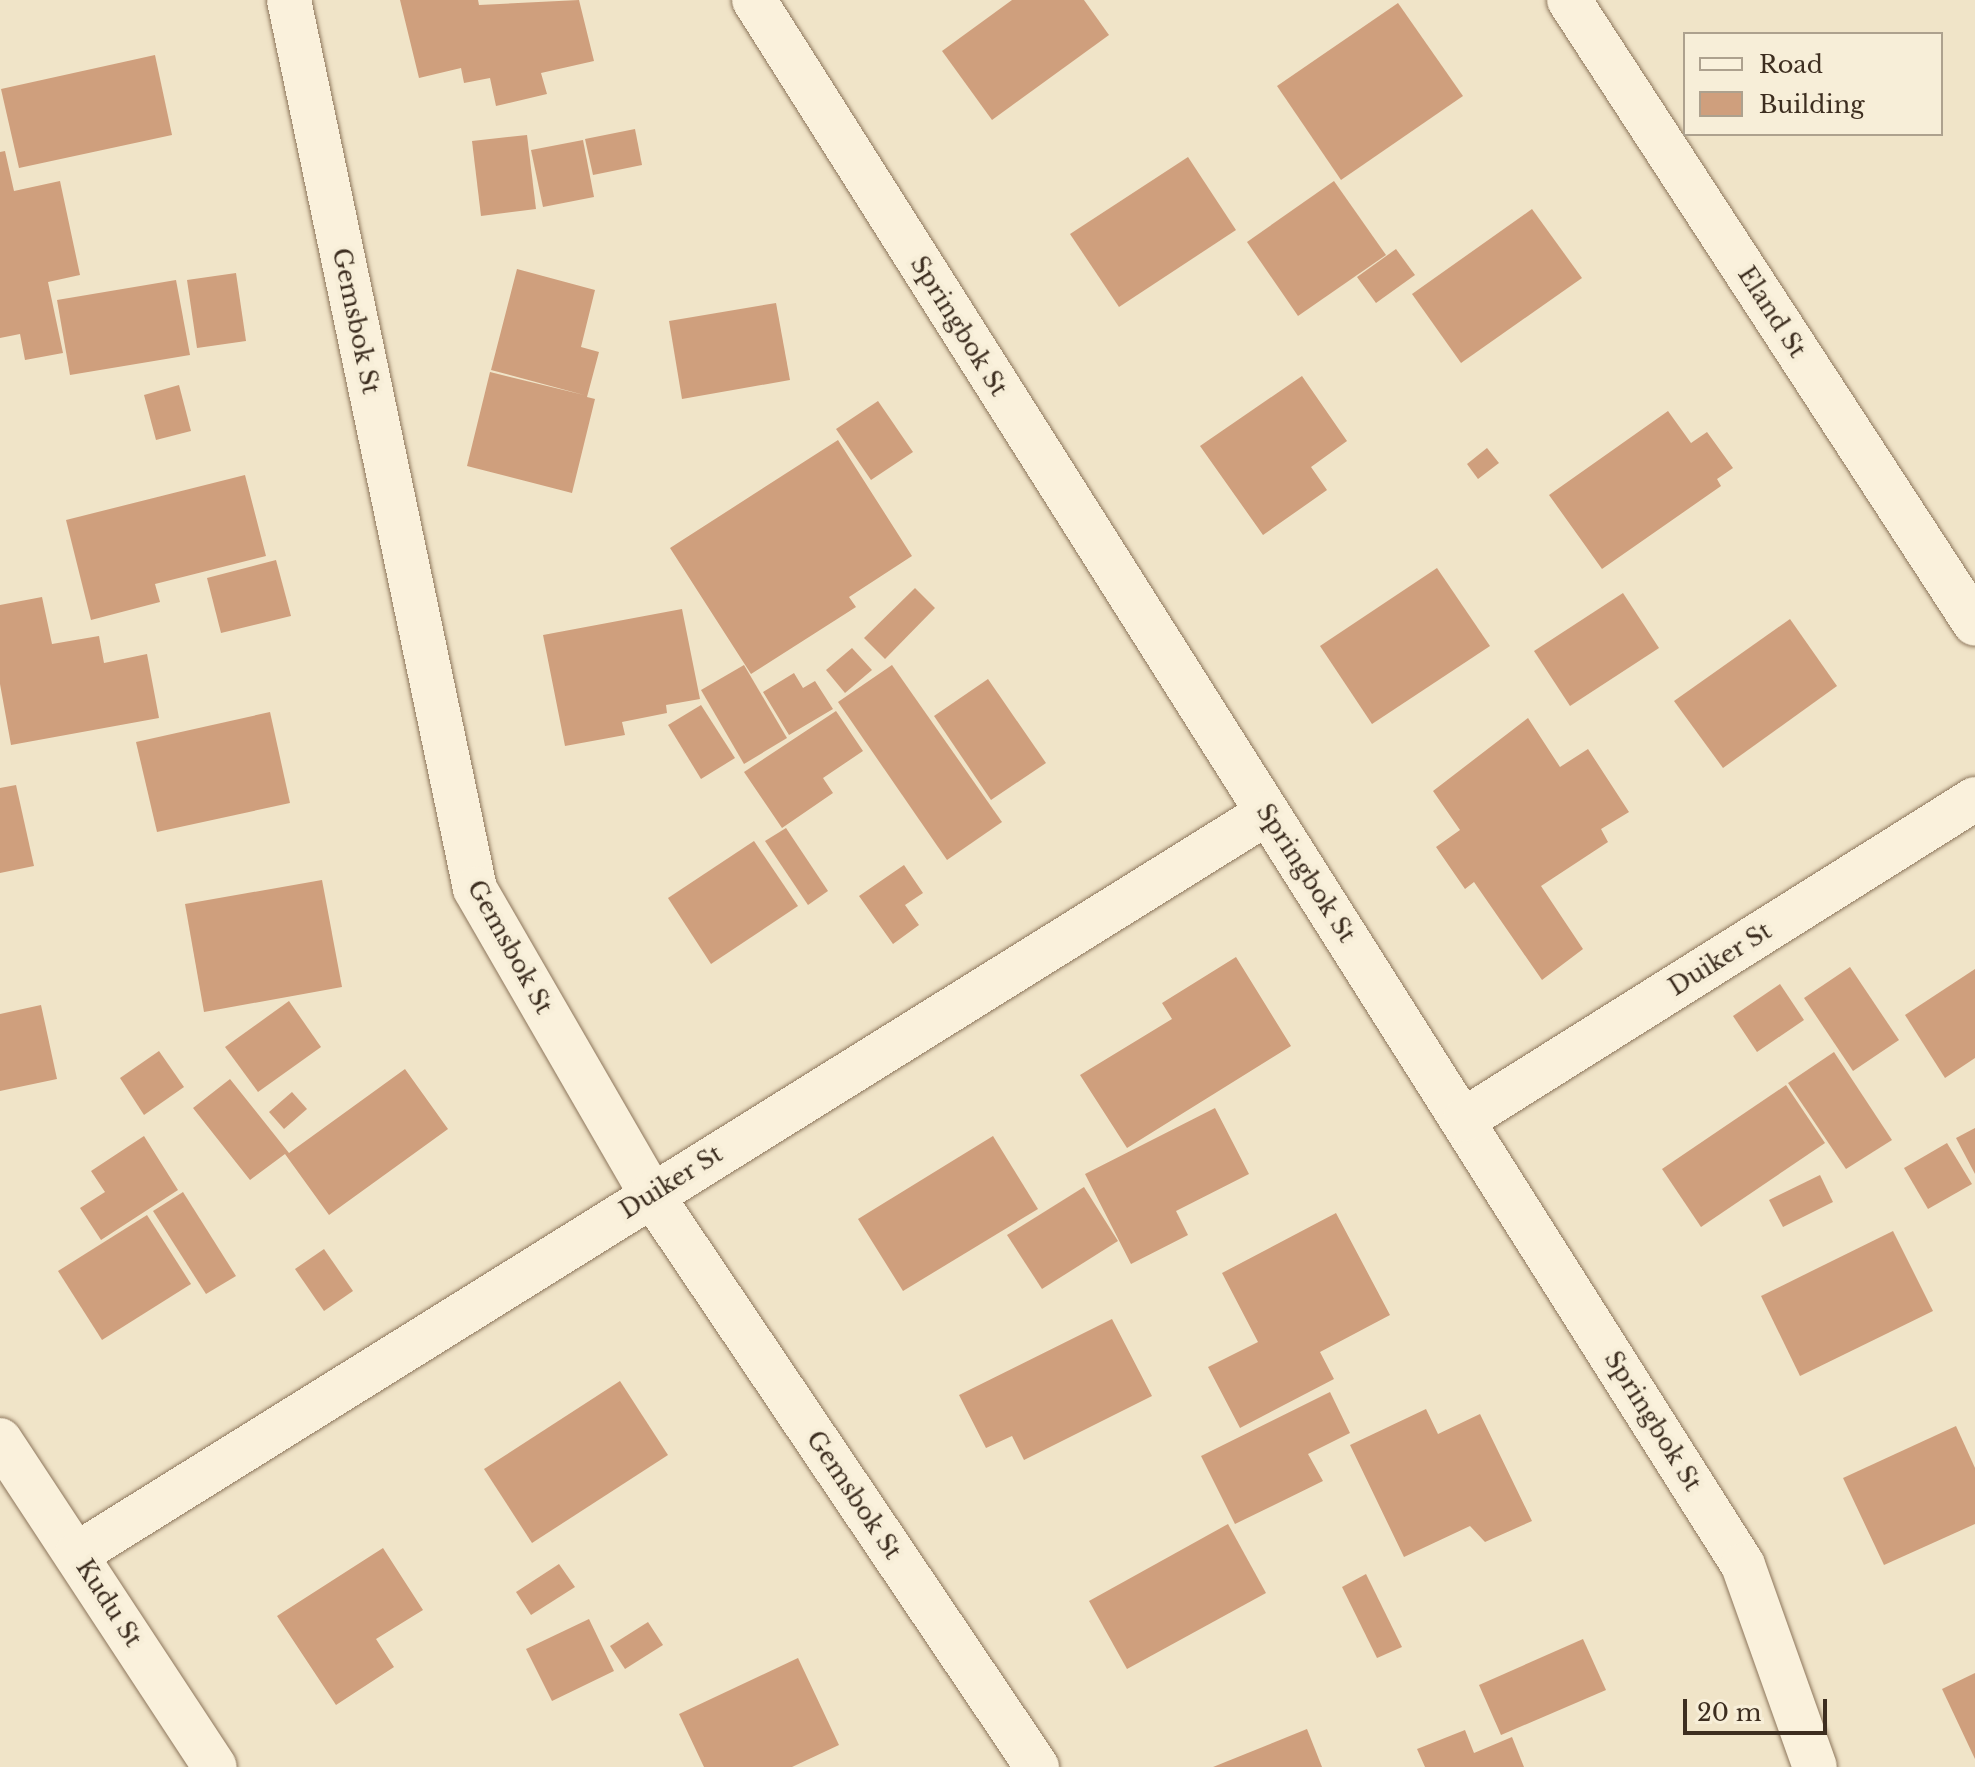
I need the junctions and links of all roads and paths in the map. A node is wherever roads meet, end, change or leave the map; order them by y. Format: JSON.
{"nodes":[{"id":1,"x":289,"y":0,"type":"edge"},
{"id":2,"x":754,"y":0,"type":"edge"},
{"id":3,"x":1569,"y":0,"type":"edge"},
{"id":4,"x":1975,"y":624,"type":"edge"},
{"id":5,"x":1975,"y":799,"type":"edge"},
{"id":6,"x":1267,"y":813,"type":"junction"},
{"id":7,"x":1465,"y":1119,"type":"junction"},
{"id":8,"x":651,"y":1194,"type":"junction"},
{"id":9,"x":0,"y":1440,"type":"edge"},
{"id":10,"x":77,"y":1554,"type":"junction"},
{"id":11,"x":215,"y":1767,"type":"edge"},
{"id":12,"x":1037,"y":1767,"type":"edge"},
{"id":13,"x":1815,"y":1767,"type":"edge"}],
"edges":[{"from":1,"to":8,"type":"street","name":"Gemsbok St"},
{"from":2,"to":6,"type":"street","name":"Springbok St"},
{"from":3,"to":4,"type":"street","name":"Eland St"},
{"from":5,"to":7,"type":"street","name":"Duiker St"},
{"from":6,"to":7,"type":"street","name":"Springbok St"},
{"from":6,"to":8,"type":"street","name":"Duiker St"},
{"from":7,"to":13,"type":"street","name":"Springbok St"},
{"from":8,"to":10,"type":"street","name":"Duiker St"},
{"from":8,"to":12,"type":"street","name":"Gemsbok St"},
{"from":9,"to":10,"type":"street","name":"Kudu St"},
{"from":10,"to":11,"type":"street","name":"Kudu St"}]}
